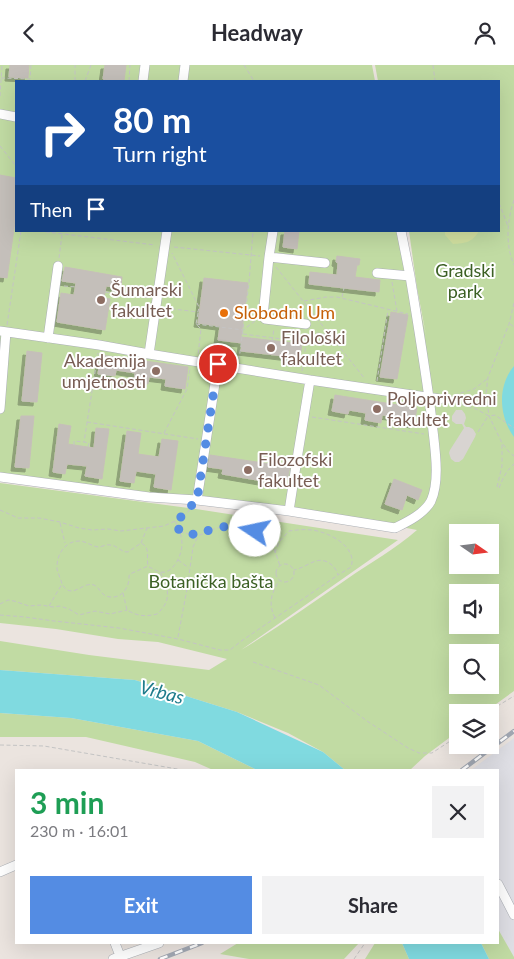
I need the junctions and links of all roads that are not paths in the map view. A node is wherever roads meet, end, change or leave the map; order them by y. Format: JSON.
{"nodes":[{"id":1,"x":146,"y":65,"type":"edge"},
{"id":2,"x":185,"y":65,"type":"edge"},
{"id":3,"x":143,"y":80,"type":"edge"},
{"id":4,"x":183,"y":80,"type":"edge"},
{"id":5,"x":0,"y":114,"type":"edge"},
{"id":6,"x":15,"y":117,"type":"edge"},
{"id":7,"x":167,"y":232,"type":"edge"},
{"id":8,"x":273,"y":232,"type":"edge"},
{"id":9,"x":400,"y":232,"type":"edge"},
{"id":10,"x":269,"y":257,"type":"junction"},
{"id":11,"x":325,"y":263,"type":"dead end"},
{"id":12,"x":58,"y":266,"type":"road end"},
{"id":13,"x":377,"y":273,"type":"dead end"},
{"id":14,"x":410,"y":277,"type":"junction"},
{"id":15,"x":306,"y":324,"type":"dead end"},
{"id":16,"x":3,"y":331,"type":"edge"},
{"id":17,"x":48,"y":338,"type":"junction"},
{"id":18,"x":149,"y":353,"type":"junction"},
{"id":19,"x":218,"y":364,"type":"junction"},
{"id":20,"x":306,"y":380,"type":"junction"},
{"id":21,"x":429,"y":397,"type":"junction"},
{"id":22,"x":440,"y":399,"type":"road end"},
{"id":23,"x":0,"y":409,"type":"edge"},
{"id":24,"x":0,"y":477,"type":"edge"},
{"id":25,"x":195,"y":500,"type":"junction"},
{"id":26,"x":290,"y":511,"type":"junction"},
{"id":27,"x":15,"y":865,"type":"edge"},
{"id":28,"x":0,"y":872,"type":"edge"},
{"id":29,"x":499,"y":886,"type":"edge"},
{"id":30,"x":514,"y":915,"type":"edge"},
{"id":31,"x":115,"y":944,"type":"edge"},
{"id":32,"x":156,"y":944,"type":"edge"},
{"id":33,"x":116,"y":958,"type":"edge"}],
"edges":[{"from":1,"to":3,"type":"street"},
{"from":2,"to":4,"type":"street"},
{"from":5,"to":6,"type":"street"},
{"from":7,"to":18,"type":"street"},
{"from":8,"to":10,"type":"street"},
{"from":9,"to":14,"type":"street"},
{"from":10,"to":11,"type":"street"},
{"from":10,"to":15,"type":"street"},
{"from":12,"to":17,"type":"street"},
{"from":13,"to":14,"type":"street"},
{"from":14,"to":21,"type":"street"},
{"from":16,"to":17,"type":"street"},
{"from":16,"to":23,"type":"street"},
{"from":17,"to":18,"type":"street"},
{"from":18,"to":19,"type":"street"},
{"from":19,"to":20,"type":"street"},
{"from":19,"to":25,"type":"street"},
{"from":20,"to":21,"type":"street"},
{"from":20,"to":26,"type":"street"},
{"from":21,"to":22,"type":"street"},
{"from":21,"to":26,"type":"street"},
{"from":24,"to":25,"type":"street"},
{"from":25,"to":26,"type":"street"},
{"from":27,"to":28,"type":"street"},
{"from":29,"to":30,"type":"street"},
{"from":31,"to":33,"type":"street"},
{"from":32,"to":33,"type":"street"}]}
